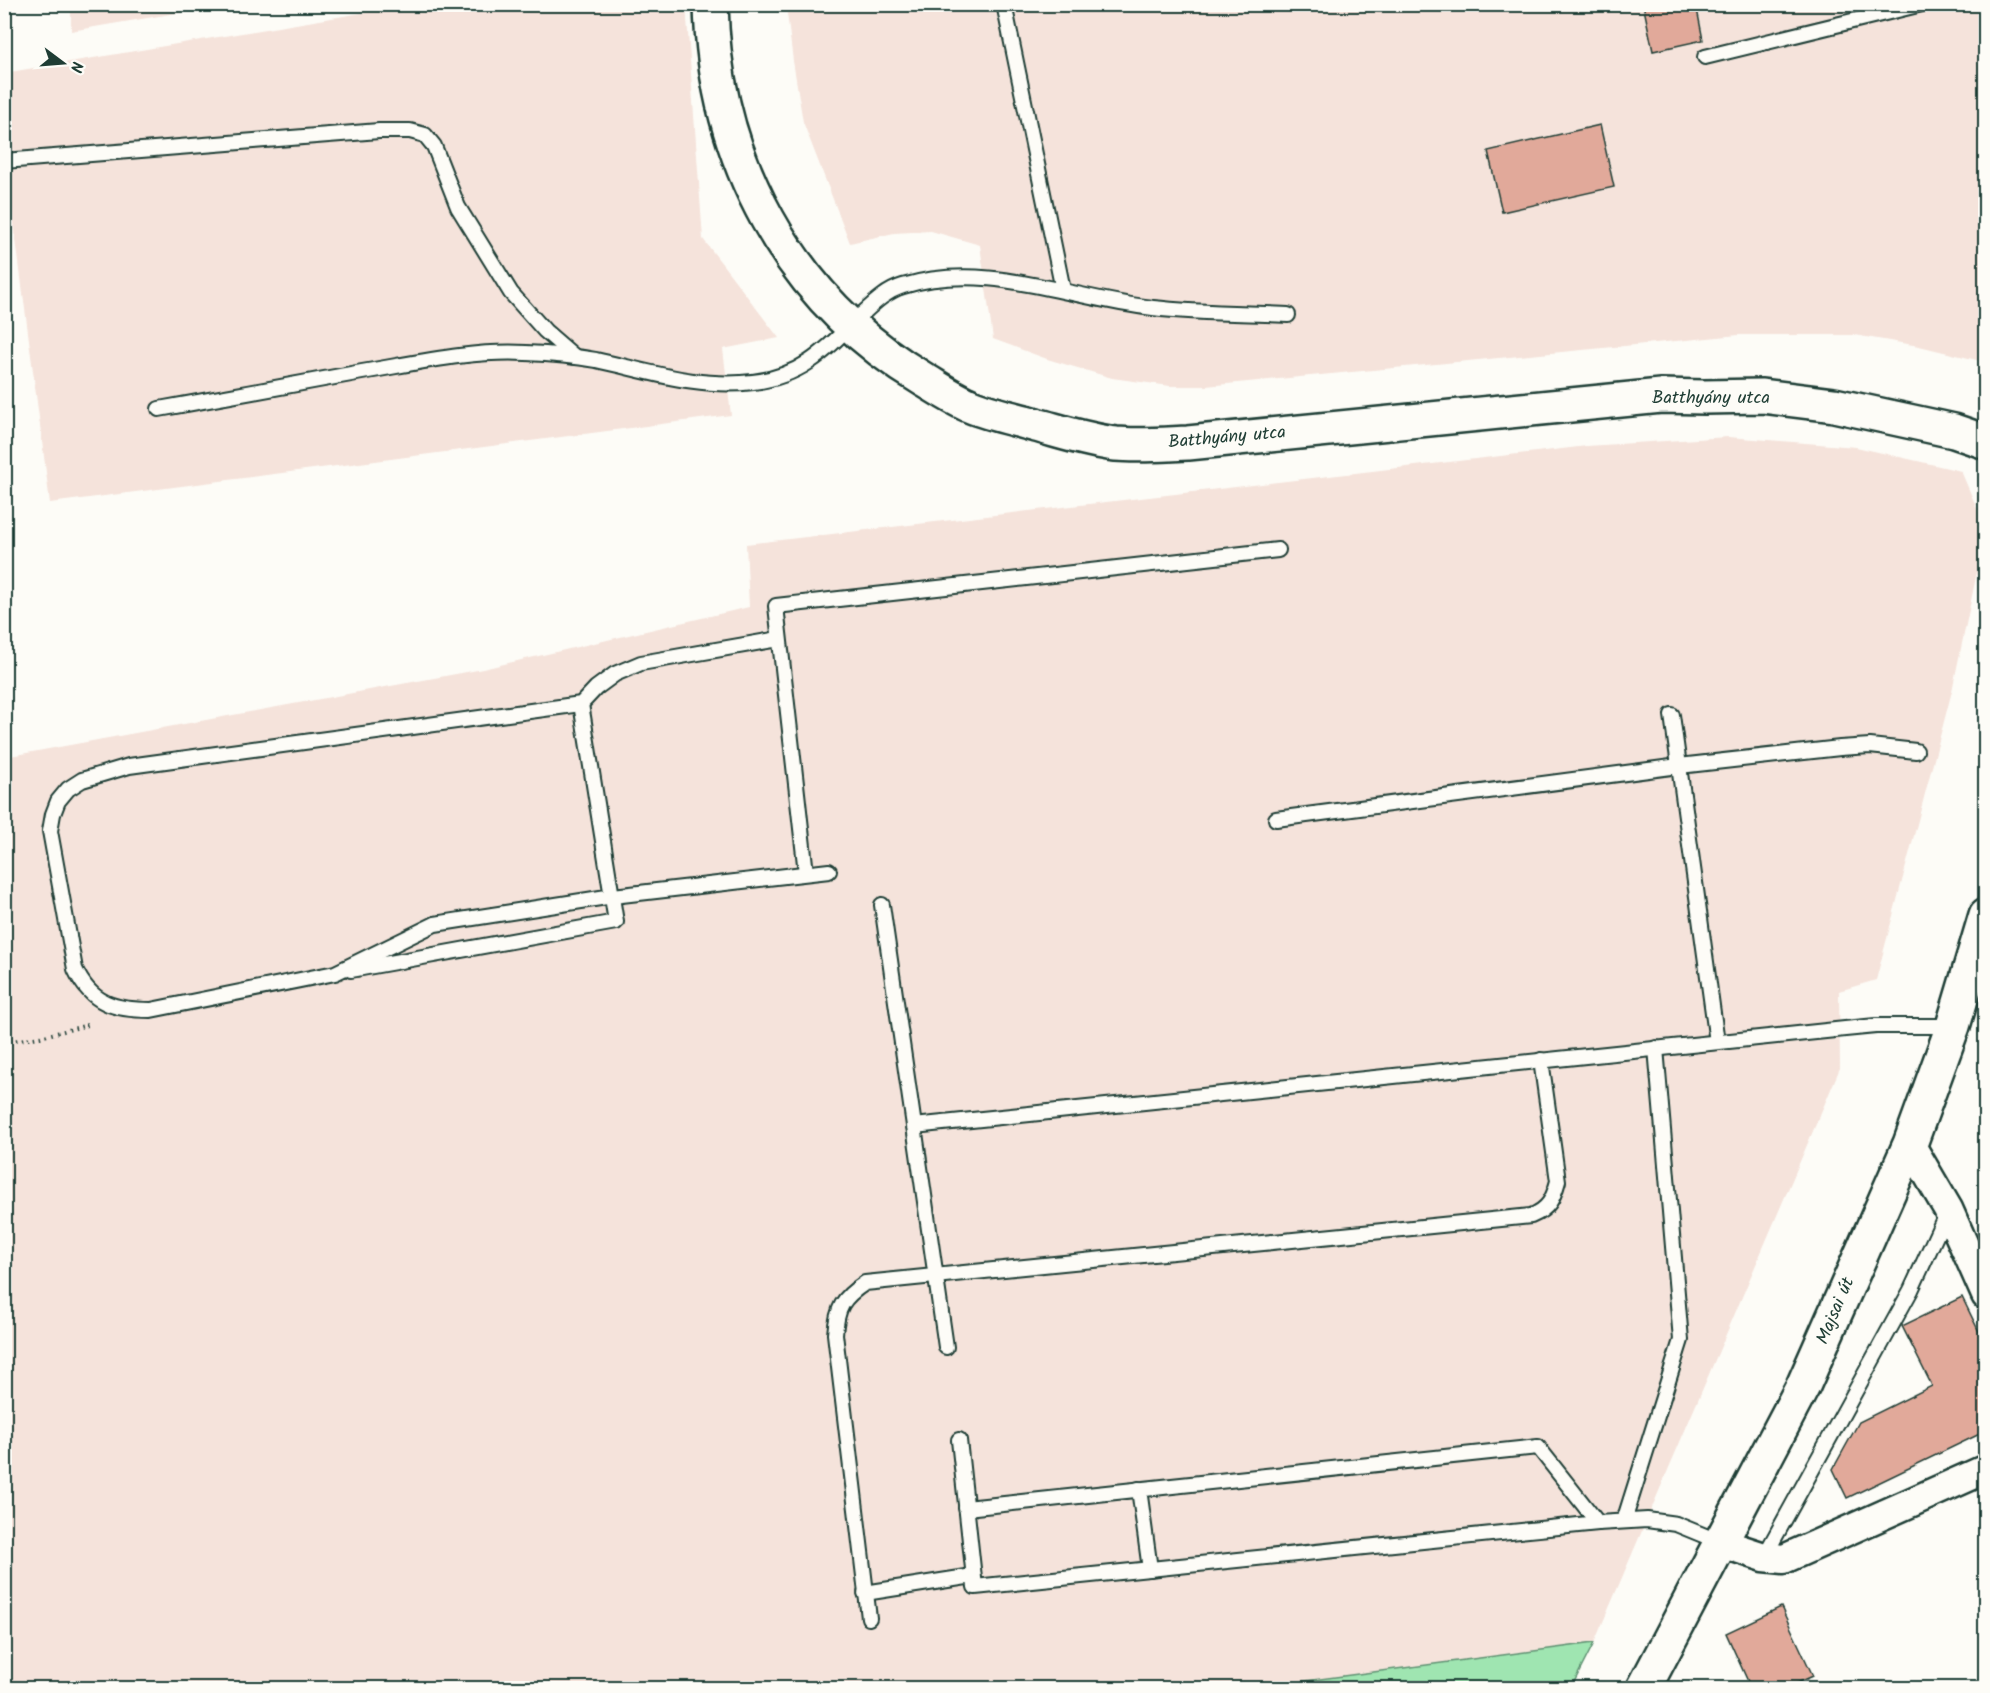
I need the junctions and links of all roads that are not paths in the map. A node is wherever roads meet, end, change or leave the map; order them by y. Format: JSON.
{"nodes":[{"id":1,"x":711,"y":4,"type":"edge"},
{"id":2,"x":1004,"y":4,"type":"edge"},
{"id":3,"x":1922,"y":4,"type":"edge"},
{"id":4,"x":1705,"y":57,"type":"dead end"},
{"id":5,"x":4,"y":161,"type":"edge"},
{"id":6,"x":1063,"y":290,"type":"junction"},
{"id":7,"x":1288,"y":315,"type":"dead end"},
{"id":8,"x":851,"y":325,"type":"junction"},
{"id":9,"x":576,"y":358,"type":"junction"},
{"id":10,"x":159,"y":409,"type":"dead end"},
{"id":11,"x":1954,"y":431,"type":"junction"},
{"id":12,"x":1986,"y":442,"type":"edge"},
{"id":13,"x":1986,"y":452,"type":"edge"},
{"id":14,"x":1278,"y":550,"type":"dead end"},
{"id":15,"x":779,"y":639,"type":"junction"},
{"id":16,"x":580,"y":704,"type":"junction"},
{"id":17,"x":1672,"y":715,"type":"dead end"},
{"id":18,"x":1916,"y":751,"type":"dead end"},
{"id":19,"x":1679,"y":766,"type":"junction"},
{"id":20,"x":1276,"y":819,"type":"dead end"},
{"id":21,"x":829,"y":871,"type":"dead end"},
{"id":22,"x":806,"y":873,"type":"junction"},
{"id":23,"x":613,"y":896,"type":"junction"},
{"id":24,"x":882,"y":905,"type":"dead end"},
{"id":25,"x":1986,"y":915,"type":"edge"},
{"id":26,"x":335,"y":973,"type":"junction"},
{"id":27,"x":1953,"y":1026,"type":"junction"},
{"id":28,"x":1717,"y":1042,"type":"junction"},
{"id":29,"x":1656,"y":1048,"type":"junction"},
{"id":30,"x":1541,"y":1060,"type":"junction"},
{"id":31,"x":914,"y":1126,"type":"junction"},
{"id":32,"x":1910,"y":1144,"type":"junction"},
{"id":33,"x":1948,"y":1209,"type":"junction"},
{"id":34,"x":935,"y":1277,"type":"junction"},
{"id":35,"x":1986,"y":1295,"type":"edge"},
{"id":36,"x":946,"y":1347,"type":"dead end"},
{"id":37,"x":959,"y":1440,"type":"dead end"},
{"id":38,"x":1986,"y":1469,"type":"edge"},
{"id":39,"x":1139,"y":1489,"type":"junction"},
{"id":40,"x":966,"y":1508,"type":"junction"},
{"id":41,"x":1624,"y":1521,"type":"junction"},
{"id":42,"x":1598,"y":1523,"type":"junction"},
{"id":43,"x":1721,"y":1543,"type":"junction"},
{"id":44,"x":1764,"y":1557,"type":"junction"},
{"id":45,"x":1150,"y":1569,"type":"junction"},
{"id":46,"x":974,"y":1576,"type":"junction"},
{"id":47,"x":865,"y":1593,"type":"junction"},
{"id":48,"x":869,"y":1618,"type":"dead end"},
{"id":49,"x":1644,"y":1689,"type":"edge"}],
"edges":[{"from":1,"to":8,"type":"main road","name":"Batthyány utca"},
{"from":2,"to":6,"type":"lane"},
{"from":3,"to":4,"type":"lane"},
{"from":5,"to":9,"type":"lane"},
{"from":6,"to":7,"type":"lane"},
{"from":6,"to":8,"type":"lane"},
{"from":8,"to":9,"type":"lane"},
{"from":8,"to":11,"type":"main road","name":"Batthyány utca"},
{"from":9,"to":10,"type":"lane"},
{"from":11,"to":12,"type":"main road","name":"Batthyány utca"},
{"from":11,"to":13,"type":"main road"},
{"from":14,"to":15,"type":"lane"},
{"from":15,"to":16,"type":"lane"},
{"from":15,"to":22,"type":"lane"},
{"from":16,"to":23,"type":"lane"},
{"from":16,"to":26,"type":"lane"},
{"from":17,"to":19,"type":"lane"},
{"from":18,"to":19,"type":"lane"},
{"from":19,"to":20,"type":"lane"},
{"from":19,"to":28,"type":"lane"},
{"from":21,"to":22,"type":"lane"},
{"from":22,"to":23,"type":"lane"},
{"from":23,"to":26,"type":"lane"},
{"from":23,"to":26,"type":"lane"},
{"from":24,"to":31,"type":"lane"},
{"from":25,"to":27,"type":"main road","name":"Majsai út"},
{"from":27,"to":28,"type":"lane"},
{"from":27,"to":32,"type":"main road","name":"Majsai út"},
{"from":28,"to":29,"type":"lane"},
{"from":29,"to":30,"type":"lane"},
{"from":29,"to":41,"type":"lane"},
{"from":30,"to":31,"type":"lane"},
{"from":30,"to":34,"type":"lane"},
{"from":31,"to":34,"type":"lane"},
{"from":32,"to":33,"type":"street"},
{"from":32,"to":43,"type":"main road","name":"Majsai út"},
{"from":33,"to":35,"type":"street"},
{"from":33,"to":44,"type":"lane"},
{"from":34,"to":36,"type":"lane"},
{"from":34,"to":47,"type":"lane"},
{"from":37,"to":40,"type":"lane"},
{"from":38,"to":44,"type":"street"},
{"from":39,"to":40,"type":"lane"},
{"from":39,"to":42,"type":"lane"},
{"from":39,"to":45,"type":"lane"},
{"from":40,"to":46,"type":"lane"},
{"from":41,"to":42,"type":"lane"},
{"from":41,"to":43,"type":"lane"},
{"from":42,"to":45,"type":"lane"},
{"from":43,"to":44,"type":"street"},
{"from":43,"to":49,"type":"main road","name":"Majsai út"},
{"from":45,"to":46,"type":"lane"},
{"from":46,"to":47,"type":"lane"},
{"from":47,"to":48,"type":"lane"}]}
